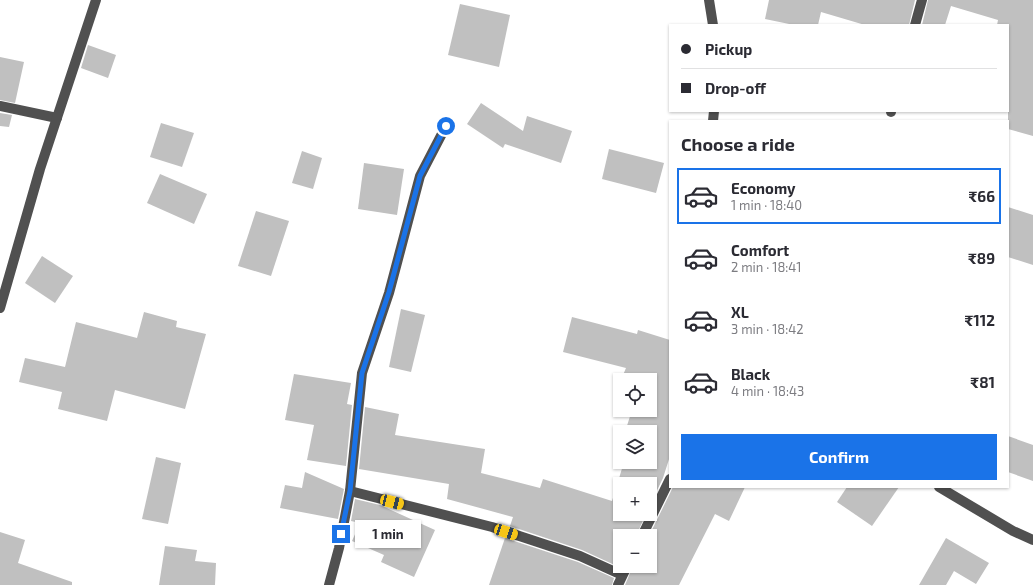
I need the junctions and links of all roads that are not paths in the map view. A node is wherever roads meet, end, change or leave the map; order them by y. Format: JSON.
{"nodes":[{"id":1,"x":96,"y":0,"type":"edge"},
{"id":2,"x":709,"y":0,"type":"edge"},
{"id":3,"x":922,"y":0,"type":"edge"},
{"id":4,"x":713,"y":24,"type":"edge"},
{"id":5,"x":915,"y":24,"type":"edge"},
{"id":6,"x":0,"y":106,"type":"edge"},
{"id":7,"x":57,"y":118,"type":"junction"},
{"id":8,"x":446,"y":126,"type":"dead end"},
{"id":9,"x":0,"y":308,"type":"edge"},
{"id":10,"x":669,"y":481,"type":"edge"},
{"id":11,"x":941,"y":488,"type":"edge"},
{"id":12,"x":350,"y":491,"type":"junction"},
{"id":13,"x":645,"y":529,"type":"edge"},
{"id":14,"x":1033,"y":540,"type":"edge"},
{"id":15,"x":613,"y":567,"type":"edge"},
{"id":16,"x":623,"y":573,"type":"edge"},
{"id":17,"x":329,"y":585,"type":"edge"},
{"id":18,"x":618,"y":585,"type":"edge"}],
"edges":[{"from":1,"to":7,"type":"street"},
{"from":2,"to":4,"type":"street"},
{"from":3,"to":5,"type":"street"},
{"from":6,"to":7,"type":"street"},
{"from":7,"to":9,"type":"street"},
{"from":8,"to":12,"type":"street"},
{"from":10,"to":13,"type":"street"},
{"from":11,"to":14,"type":"street"},
{"from":12,"to":15,"type":"street"},
{"from":12,"to":17,"type":"street"},
{"from":16,"to":18,"type":"street"}]}
